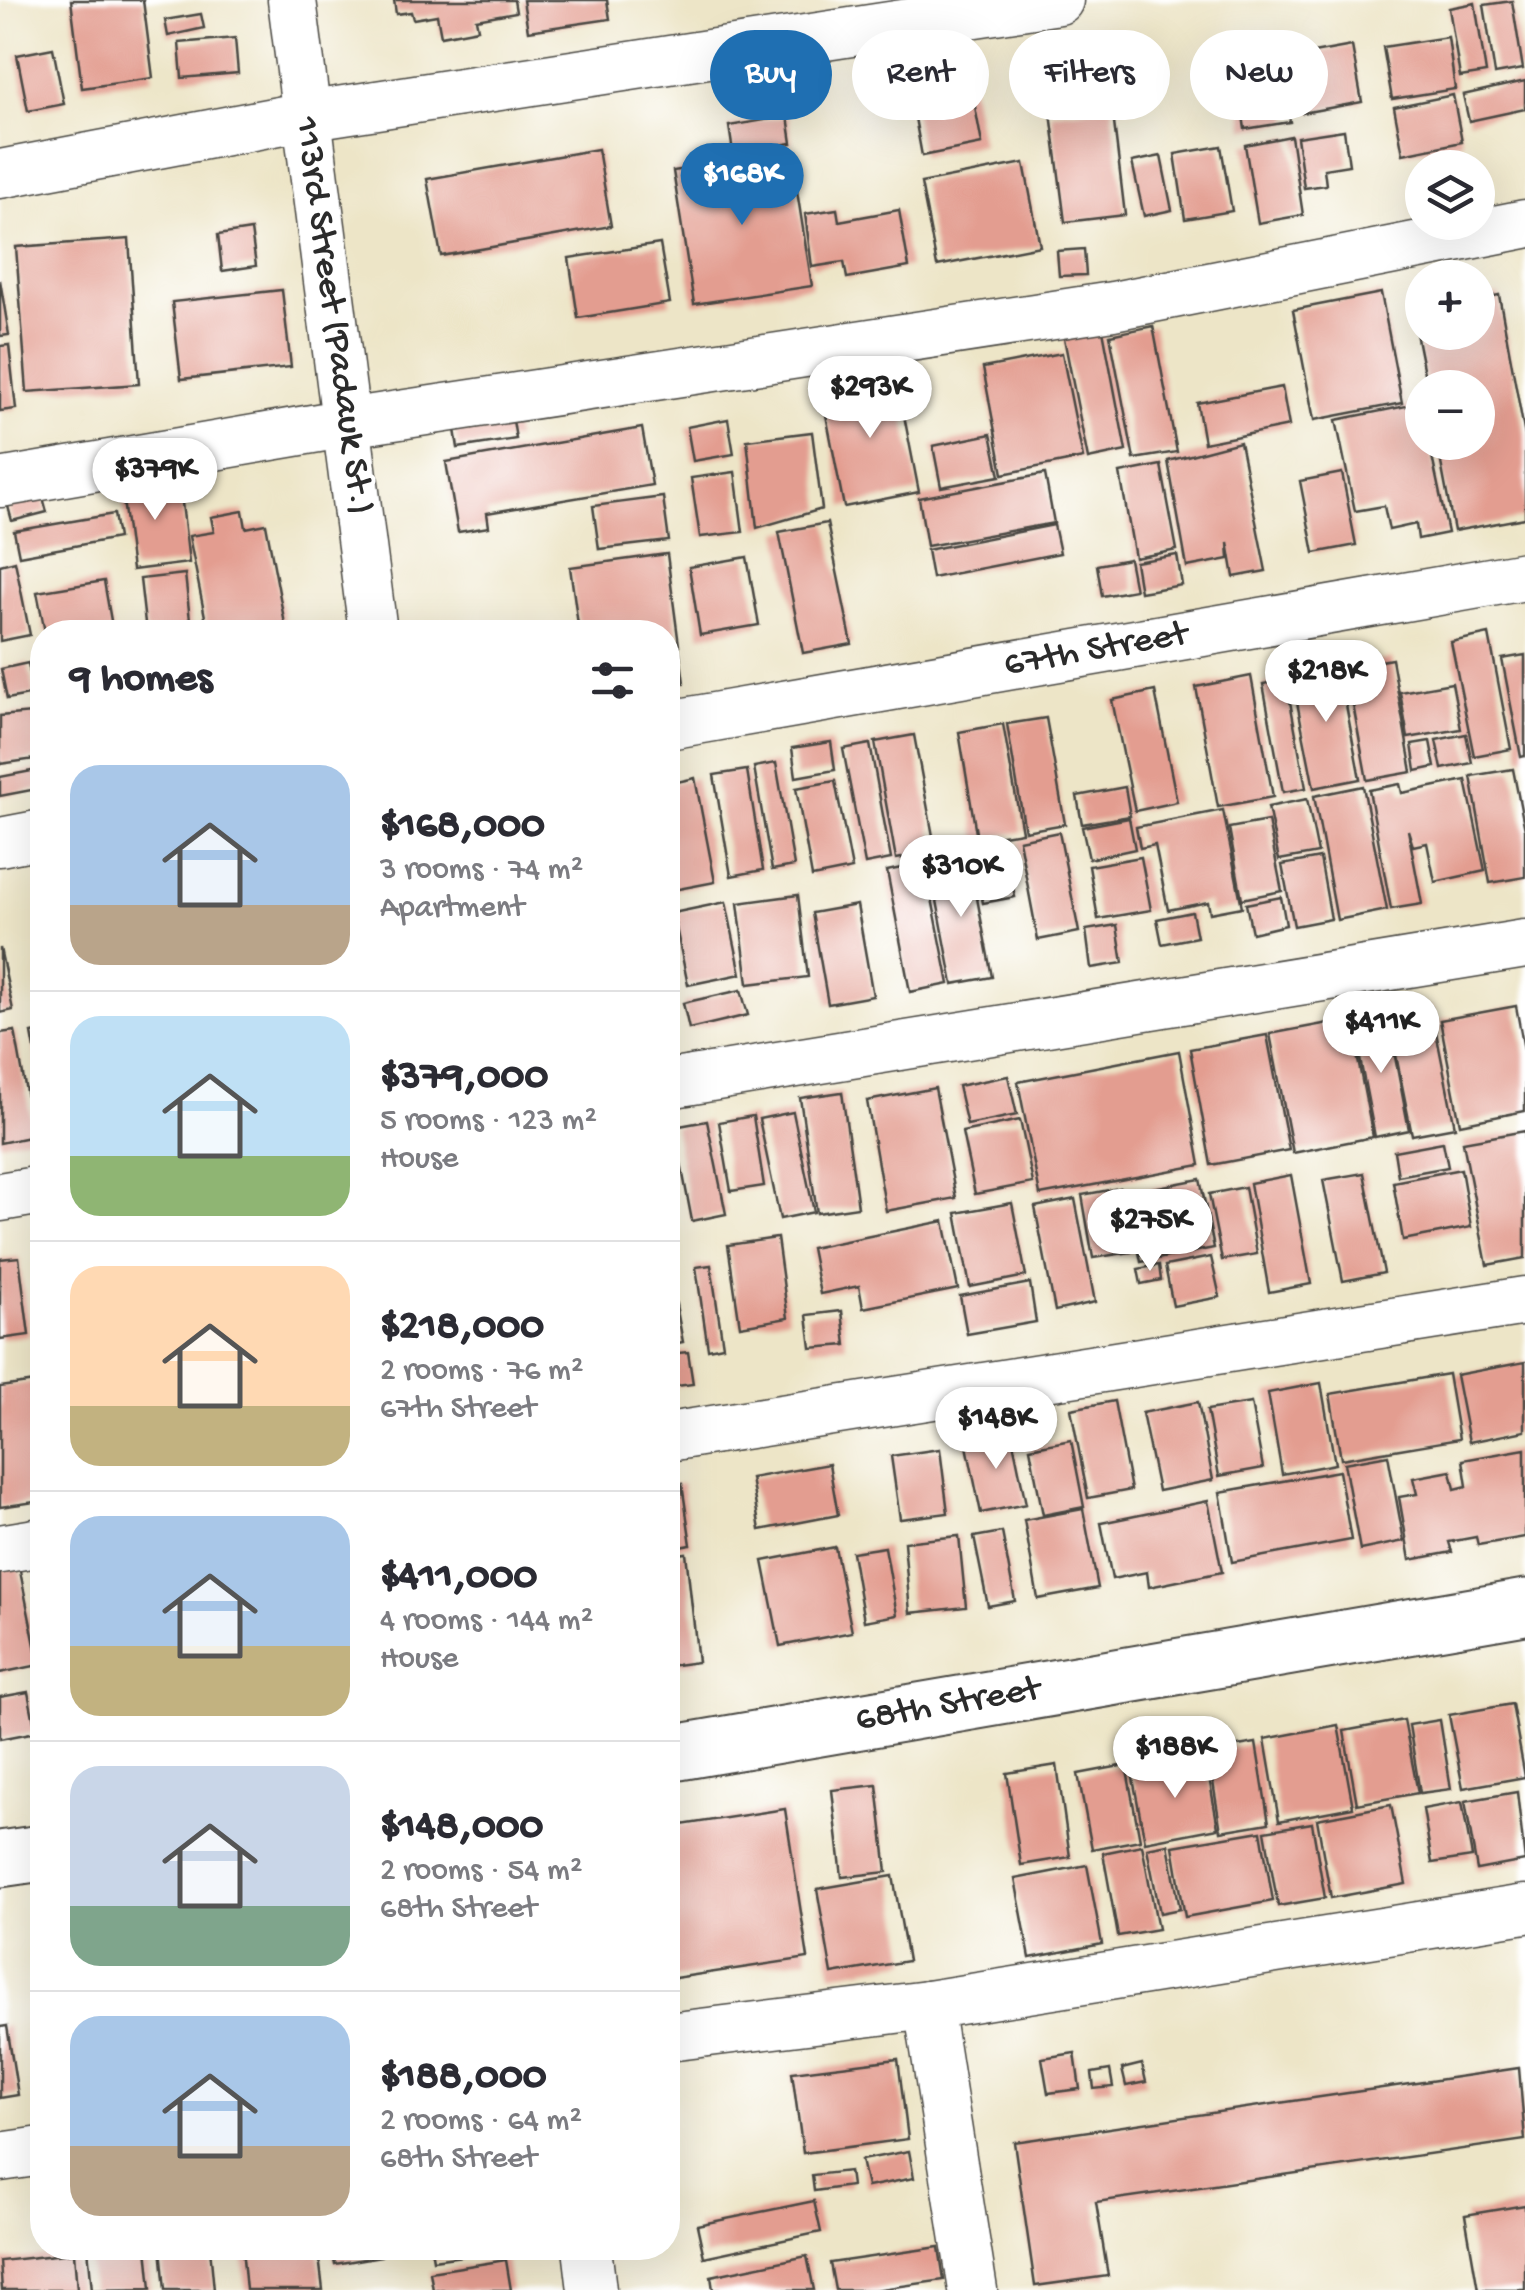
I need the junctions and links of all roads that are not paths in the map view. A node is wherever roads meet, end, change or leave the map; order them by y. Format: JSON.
{"nodes":[{"id":1,"x":292,"y":0,"type":"edge"},
{"id":2,"x":1060,"y":0,"type":"edge"},
{"id":3,"x":305,"y":116,"type":"junction"},
{"id":4,"x":0,"y":174,"type":"edge"},
{"id":5,"x":1525,"y":224,"type":"edge"},
{"id":6,"x":347,"y":423,"type":"junction"},
{"id":7,"x":0,"y":482,"type":"edge"},
{"id":8,"x":1525,"y":576,"type":"edge"},
{"id":9,"x":372,"y":620,"type":"edge"},
{"id":10,"x":680,"y":723,"type":"edge"},
{"id":11,"x":30,"y":836,"type":"edge"},
{"id":12,"x":0,"y":842,"type":"edge"},
{"id":13,"x":1525,"y":944,"type":"edge"},
{"id":14,"x":680,"y":1082,"type":"edge"},
{"id":15,"x":30,"y":1192,"type":"edge"},
{"id":16,"x":0,"y":1197,"type":"edge"},
{"id":17,"x":1525,"y":1301,"type":"edge"},
{"id":18,"x":680,"y":1435,"type":"edge"},
{"id":19,"x":30,"y":1544,"type":"edge"},
{"id":20,"x":0,"y":1549,"type":"edge"},
{"id":21,"x":1525,"y":1607,"type":"edge"},
{"id":22,"x":680,"y":1752,"type":"edge"},
{"id":23,"x":30,"y":1855,"type":"edge"},
{"id":24,"x":0,"y":1859,"type":"edge"},
{"id":25,"x":1525,"y":1908,"type":"edge"},
{"id":26,"x":928,"y":2005,"type":"junction"},
{"id":27,"x":680,"y":2036,"type":"edge"},
{"id":28,"x":30,"y":2153,"type":"edge"},
{"id":29,"x":0,"y":2157,"type":"edge"},
{"id":30,"x":588,"y":2260,"type":"edge"},
{"id":31,"x":592,"y":2290,"type":"edge"},
{"id":32,"x":973,"y":2290,"type":"edge"}],
"edges":[{"from":1,"to":3,"type":"street","name":"113rd Street (Padauk St.)"},
{"from":2,"to":3,"type":"street"},
{"from":3,"to":4,"type":"street"},
{"from":3,"to":6,"type":"street","name":"113rd Street (Padauk St.)"},
{"from":5,"to":6,"type":"street"},
{"from":6,"to":7,"type":"street"},
{"from":6,"to":9,"type":"street","name":"113rd Street (Padauk St.)"},
{"from":8,"to":10,"type":"street","name":"67th Street"},
{"from":11,"to":12,"type":"street"},
{"from":13,"to":14,"type":"street"},
{"from":15,"to":16,"type":"street"},
{"from":17,"to":18,"type":"street"},
{"from":19,"to":20,"type":"street"},
{"from":21,"to":22,"type":"main road","name":"68th Street"},
{"from":23,"to":24,"type":"main road"},
{"from":25,"to":26,"type":"street"},
{"from":26,"to":27,"type":"street"},
{"from":26,"to":32,"type":"street"},
{"from":28,"to":29,"type":"street"},
{"from":30,"to":31,"type":"street"}]}
